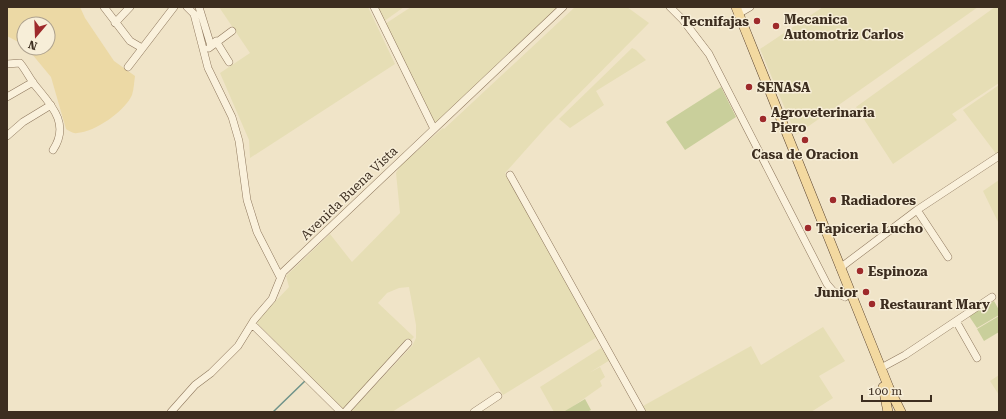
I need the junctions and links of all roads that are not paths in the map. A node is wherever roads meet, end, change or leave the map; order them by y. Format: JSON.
{"nodes":[{"id":1,"x":104,"y":7,"type":"edge"},
{"id":2,"x":130,"y":7,"type":"edge"},
{"id":3,"x":174,"y":7,"type":"edge"},
{"id":4,"x":187,"y":7,"type":"edge"},
{"id":5,"x":198,"y":7,"type":"edge"},
{"id":6,"x":374,"y":7,"type":"edge"},
{"id":7,"x":563,"y":7,"type":"edge"},
{"id":8,"x":670,"y":7,"type":"edge"},
{"id":9,"x":730,"y":7,"type":"edge"},
{"id":10,"x":750,"y":7,"type":"edge"},
{"id":11,"x":737,"y":11,"type":"edge"},
{"id":12,"x":115,"y":23,"type":"junction"},
{"id":13,"x":232,"y":31,"type":"dead end"},
{"id":14,"x":213,"y":44,"type":"junction"},
{"id":15,"x":142,"y":48,"type":"junction"},
{"id":16,"x":204,"y":52,"type":"junction"},
{"id":17,"x":229,"y":62,"type":"dead end"},
{"id":18,"x":7,"y":64,"type":"edge"},
{"id":19,"x":128,"y":67,"type":"dead end"},
{"id":20,"x":33,"y":82,"type":"junction"},
{"id":21,"x":7,"y":97,"type":"edge"},
{"id":22,"x":51,"y":105,"type":"junction"},
{"id":23,"x":776,"y":115,"type":"junction"},
{"id":24,"x":434,"y":129,"type":"junction"},
{"id":25,"x":7,"y":136,"type":"edge"},
{"id":26,"x":53,"y":150,"type":"dead end"},
{"id":27,"x":999,"y":156,"type":"edge"},
{"id":28,"x":510,"y":175,"type":"dead end"},
{"id":29,"x":917,"y":210,"type":"junction"},
{"id":30,"x":948,"y":257,"type":"dead end"},
{"id":31,"x":840,"y":268,"type":"junction"},
{"id":32,"x":280,"y":277,"type":"junction"},
{"id":33,"x":845,"y":297,"type":"junction"},
{"id":34,"x":992,"y":297,"type":"dead end"},
{"id":35,"x":854,"y":309,"type":"junction"},
{"id":36,"x":956,"y":321,"type":"junction"},
{"id":37,"x":252,"y":324,"type":"junction"},
{"id":38,"x":408,"y":343,"type":"dead end"},
{"id":39,"x":977,"y":358,"type":"dead end"},
{"id":40,"x":881,"y":368,"type":"junction"},
{"id":41,"x":498,"y":396,"type":"dead end"},
{"id":42,"x":171,"y":412,"type":"edge"},
{"id":43,"x":341,"y":412,"type":"edge"},
{"id":44,"x":345,"y":412,"type":"edge"},
{"id":45,"x":474,"y":412,"type":"edge"},
{"id":46,"x":642,"y":412,"type":"edge"},
{"id":47,"x":888,"y":412,"type":"edge"},
{"id":48,"x":901,"y":412,"type":"edge"}],
"edges":[{"from":1,"to":12,"type":"street"},
{"from":2,"to":12,"type":"street"},
{"from":3,"to":15,"type":"street"},
{"from":4,"to":16,"type":"street"},
{"from":5,"to":14,"type":"street"},
{"from":6,"to":24,"type":"street"},
{"from":7,"to":24,"type":"street","name":"Avenida Buena Vista"},
{"from":8,"to":33,"type":"street"},
{"from":9,"to":23,"type":"main road"},
{"from":10,"to":11,"type":"street"},
{"from":11,"to":23,"type":"main road"},
{"from":12,"to":15,"type":"street"},
{"from":13,"to":14,"type":"street"},
{"from":14,"to":16,"type":"street"},
{"from":14,"to":17,"type":"street"},
{"from":15,"to":19,"type":"street"},
{"from":16,"to":32,"type":"street"},
{"from":18,"to":20,"type":"street"},
{"from":20,"to":21,"type":"street"},
{"from":20,"to":22,"type":"street"},
{"from":22,"to":25,"type":"street"},
{"from":22,"to":26,"type":"street"},
{"from":23,"to":31,"type":"main road"},
{"from":23,"to":33,"type":"main road"},
{"from":24,"to":32,"type":"street","name":"Avenida Buena Vista"},
{"from":27,"to":29,"type":"street"},
{"from":28,"to":46,"type":"street"},
{"from":29,"to":30,"type":"street"},
{"from":29,"to":31,"type":"street"},
{"from":31,"to":35,"type":"main road"},
{"from":32,"to":37,"type":"street","name":"Avenida Buena Vista"},
{"from":33,"to":35,"type":"main road"},
{"from":34,"to":36,"type":"street"},
{"from":35,"to":40,"type":"main road"},
{"from":35,"to":47,"type":"main road"},
{"from":36,"to":39,"type":"street"},
{"from":36,"to":40,"type":"street"},
{"from":37,"to":42,"type":"street","name":"Avenida Buena Vista"},
{"from":37,"to":43,"type":"street"},
{"from":38,"to":44,"type":"street"},
{"from":40,"to":48,"type":"main road"},
{"from":41,"to":45,"type":"street"}]}
